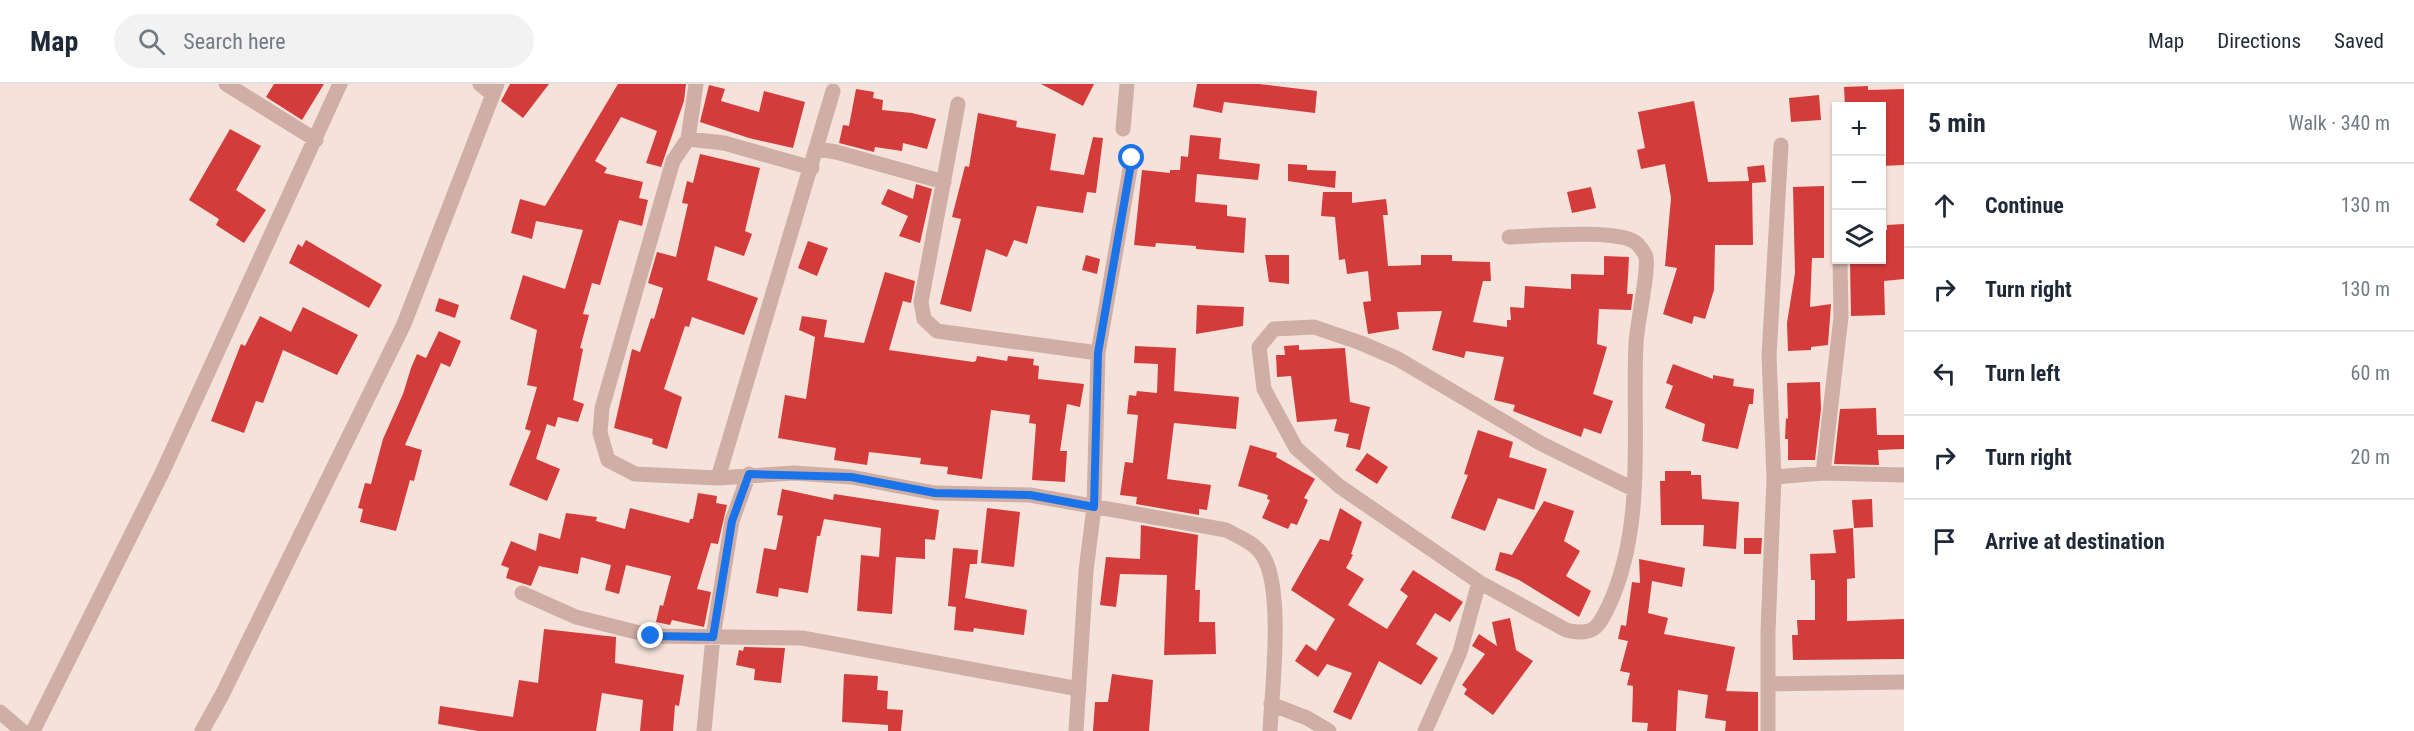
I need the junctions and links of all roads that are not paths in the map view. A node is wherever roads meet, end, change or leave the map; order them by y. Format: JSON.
{"nodes":[{"id":1,"x":226,"y":84,"type":"edge"},
{"id":2,"x":340,"y":84,"type":"edge"},
{"id":3,"x":696,"y":84,"type":"edge"},
{"id":4,"x":1127,"y":84,"type":"edge"},
{"id":5,"x":490,"y":87,"type":"edge"},
{"id":6,"x":833,"y":91,"type":"dead end"},
{"id":7,"x":958,"y":104,"type":"dead end"},
{"id":8,"x":1124,"y":129,"type":"dead end"},
{"id":9,"x":688,"y":139,"type":"junction"},
{"id":10,"x":316,"y":140,"type":"junction"},
{"id":11,"x":1781,"y":145,"type":"dead end"},
{"id":12,"x":818,"y":150,"type":"junction"},
{"id":13,"x":1132,"y":158,"type":"dead end"},
{"id":14,"x":812,"y":168,"type":"junction"},
{"id":15,"x":944,"y":182,"type":"junction"},
{"id":16,"x":1509,"y":237,"type":"dead end"},
{"id":17,"x":1840,"y":264,"type":"edge"},
{"id":18,"x":1098,"y":353,"type":"junction"},
{"id":19,"x":1823,"y":473,"type":"junction"},
{"id":20,"x":749,"y":474,"type":"junction"},
{"id":21,"x":1904,"y":475,"type":"edge"},
{"id":22,"x":1774,"y":477,"type":"junction"},
{"id":23,"x":718,"y":478,"type":"junction"},
{"id":24,"x":1633,"y":489,"type":"junction"},
{"id":25,"x":1094,"y":507,"type":"junction"},
{"id":26,"x":1479,"y":582,"type":"junction"},
{"id":27,"x":522,"y":593,"type":"dead end"},
{"id":28,"x":713,"y":637,"type":"junction"},
{"id":29,"x":1904,"y":682,"type":"edge"},
{"id":30,"x":1768,"y":684,"type":"junction"},
{"id":31,"x":1079,"y":689,"type":"junction"},
{"id":32,"x":1271,"y":704,"type":"junction"},
{"id":33,"x":0,"y":712,"type":"edge"},
{"id":34,"x":22,"y":731,"type":"edge"},
{"id":35,"x":33,"y":731,"type":"edge"},
{"id":36,"x":202,"y":731,"type":"edge"},
{"id":37,"x":704,"y":731,"type":"edge"},
{"id":38,"x":1076,"y":731,"type":"edge"},
{"id":39,"x":1270,"y":731,"type":"edge"},
{"id":40,"x":1329,"y":731,"type":"edge"},
{"id":41,"x":1425,"y":731,"type":"edge"},
{"id":42,"x":1768,"y":731,"type":"edge"}],
"edges":[{"from":1,"to":10,"type":"street"},
{"from":2,"to":10,"type":"street"},
{"from":3,"to":9,"type":"street"},
{"from":4,"to":8,"type":"street"},
{"from":5,"to":36,"type":"street"},
{"from":6,"to":12,"type":"street"},
{"from":7,"to":15,"type":"street"},
{"from":9,"to":14,"type":"street"},
{"from":9,"to":23,"type":"street"},
{"from":10,"to":35,"type":"street"},
{"from":11,"to":22,"type":"street"},
{"from":12,"to":14,"type":"street"},
{"from":12,"to":15,"type":"street"},
{"from":13,"to":18,"type":"street"},
{"from":14,"to":23,"type":"street"},
{"from":15,"to":18,"type":"street"},
{"from":16,"to":24,"type":"street"},
{"from":17,"to":19,"type":"street"},
{"from":18,"to":25,"type":"street"},
{"from":19,"to":21,"type":"street"},
{"from":19,"to":22,"type":"street"},
{"from":20,"to":23,"type":"street"},
{"from":20,"to":25,"type":"street"},
{"from":20,"to":28,"type":"street"},
{"from":22,"to":30,"type":"street"},
{"from":24,"to":26,"type":"street"},
{"from":24,"to":26,"type":"street"},
{"from":25,"to":31,"type":"street"},
{"from":25,"to":32,"type":"street"},
{"from":26,"to":41,"type":"street"},
{"from":27,"to":28,"type":"street"},
{"from":28,"to":31,"type":"street"},
{"from":28,"to":37,"type":"street"},
{"from":29,"to":30,"type":"street"},
{"from":30,"to":42,"type":"street"},
{"from":31,"to":38,"type":"street"},
{"from":32,"to":39,"type":"street"},
{"from":32,"to":40,"type":"street"},
{"from":33,"to":34,"type":"street"}]}
